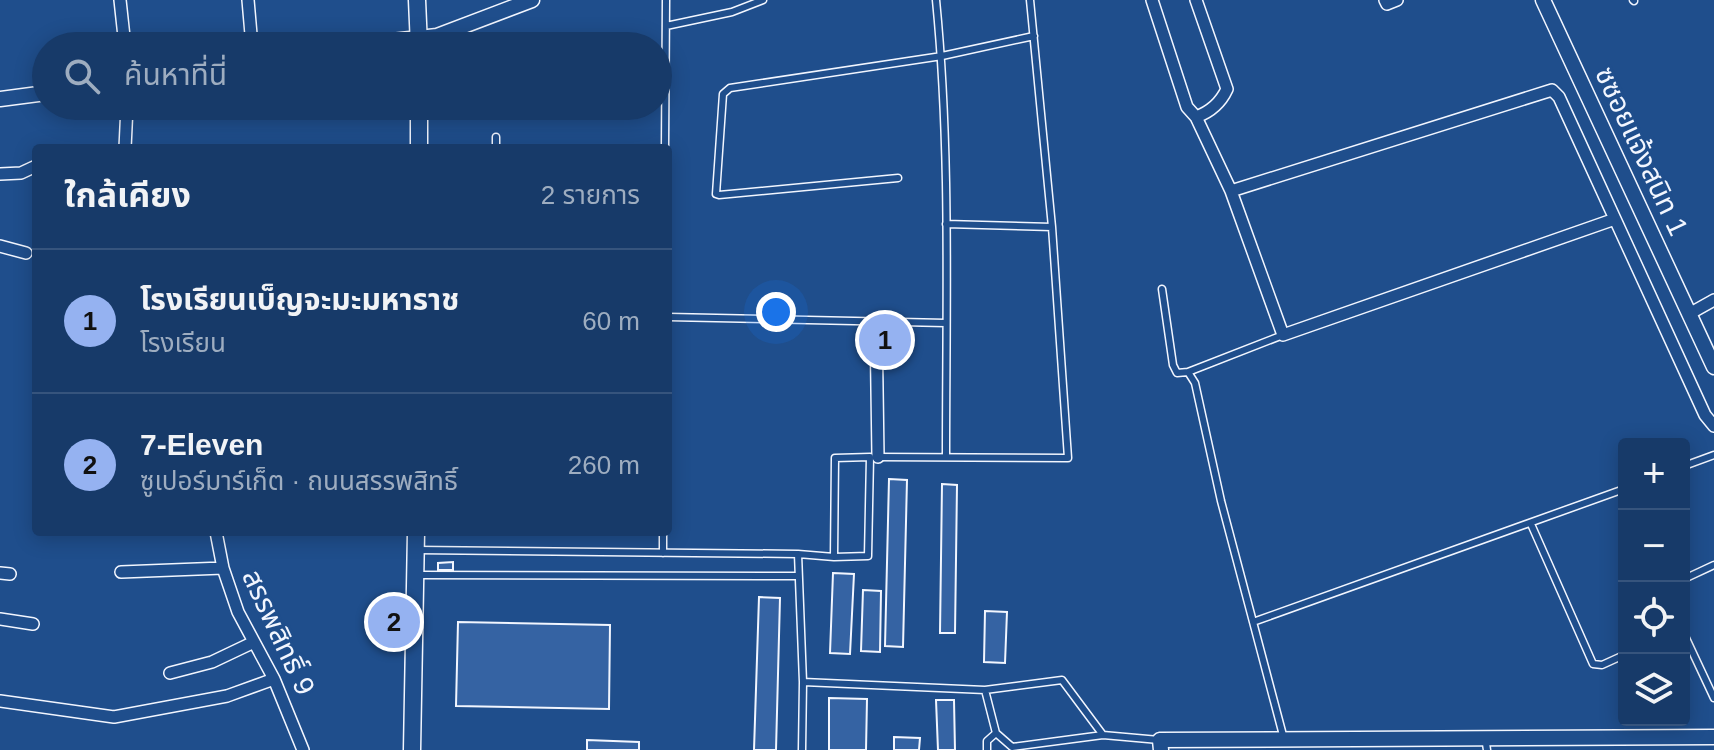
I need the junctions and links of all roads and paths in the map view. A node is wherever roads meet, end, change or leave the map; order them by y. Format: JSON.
{"nodes":[{"id":1,"x":120,"y":0,"type":"edge"},
{"id":2,"x":248,"y":0,"type":"edge"},
{"id":3,"x":417,"y":0,"type":"edge"},
{"id":4,"x":532,"y":0,"type":"edge"},
{"id":5,"x":666,"y":0,"type":"edge"},
{"id":6,"x":763,"y":0,"type":"edge"},
{"id":7,"x":936,"y":0,"type":"edge"},
{"id":8,"x":1030,"y":0,"type":"edge"},
{"id":9,"x":1152,"y":0,"type":"edge"},
{"id":10,"x":1196,"y":0,"type":"edge"},
{"id":11,"x":1385,"y":0,"type":"edge"},
{"id":12,"x":1397,"y":0,"type":"edge"},
{"id":13,"x":1543,"y":0,"type":"edge"},
{"id":14,"x":666,"y":26,"type":"junction"},
{"id":15,"x":123,"y":32,"type":"edge"},
{"id":16,"x":251,"y":32,"type":"edge"},
{"id":17,"x":419,"y":32,"type":"edge"},
{"id":18,"x":448,"y":32,"type":"edge"},
{"id":19,"x":666,"y":32,"type":"edge"},
{"id":20,"x":1034,"y":36,"type":"junction"},
{"id":21,"x":942,"y":56,"type":"junction"},
{"id":22,"x":32,"y":95,"type":"edge"},
{"id":23,"x":0,"y":99,"type":"edge"},
{"id":24,"x":1196,"y":117,"type":"junction"},
{"id":25,"x":126,"y":120,"type":"edge"},
{"id":26,"x":419,"y":120,"type":"edge"},
{"id":27,"x":665,"y":120,"type":"edge"},
{"id":28,"x":496,"y":137,"type":"dead end"},
{"id":29,"x":125,"y":144,"type":"edge"},
{"id":30,"x":419,"y":144,"type":"edge"},
{"id":31,"x":496,"y":144,"type":"edge"},
{"id":32,"x":665,"y":144,"type":"edge"},
{"id":33,"x":32,"y":168,"type":"edge"},
{"id":34,"x":0,"y":174,"type":"edge"},
{"id":35,"x":898,"y":178,"type":"dead end"},
{"id":36,"x":1231,"y":191,"type":"junction"},
{"id":37,"x":1615,"y":219,"type":"junction"},
{"id":38,"x":946,"y":224,"type":"junction"},
{"id":39,"x":1052,"y":227,"type":"junction"},
{"id":40,"x":0,"y":246,"type":"edge"},
{"id":41,"x":26,"y":253,"type":"dead end"},
{"id":42,"x":1162,"y":289,"type":"dead end"},
{"id":43,"x":1714,"y":300,"type":"edge"},
{"id":44,"x":1689,"y":314,"type":"junction"},
{"id":45,"x":672,"y":317,"type":"edge"},
{"id":46,"x":876,"y":321,"type":"junction"},
{"id":47,"x":946,"y":323,"type":"junction"},
{"id":48,"x":1283,"y":335,"type":"junction"},
{"id":49,"x":1714,"y":367,"type":"edge"},
{"id":50,"x":1188,"y":372,"type":"junction"},
{"id":51,"x":1714,"y":426,"type":"edge"},
{"id":52,"x":1714,"y":455,"type":"edge"},
{"id":53,"x":874,"y":457,"type":"junction"},
{"id":54,"x":946,"y":457,"type":"junction"},
{"id":55,"x":1690,"y":464,"type":"edge"},
{"id":56,"x":1618,"y":491,"type":"edge"},
{"id":57,"x":1531,"y":524,"type":"junction"},
{"id":58,"x":217,"y":536,"type":"edge"},
{"id":59,"x":416,"y":536,"type":"edge"},
{"id":60,"x":663,"y":536,"type":"edge"},
{"id":61,"x":416,"y":550,"type":"junction"},
{"id":62,"x":663,"y":553,"type":"junction"},
{"id":63,"x":798,"y":554,"type":"junction"},
{"id":64,"x":834,"y":557,"type":"junction"},
{"id":65,"x":1714,"y":565,"type":"edge"},
{"id":66,"x":223,"y":568,"type":"junction"},
{"id":67,"x":121,"y":572,"type":"dead end"},
{"id":68,"x":415,"y":575,"type":"junction"},
{"id":69,"x":798,"y":576,"type":"junction"},
{"id":70,"x":1690,"y":576,"type":"edge"},
{"id":71,"x":0,"y":619,"type":"edge"},
{"id":72,"x":1253,"y":622,"type":"junction"},
{"id":73,"x":33,"y":624,"type":"dead end"},
{"id":74,"x":254,"y":642,"type":"junction"},
{"id":75,"x":1690,"y":647,"type":"edge"},
{"id":76,"x":1618,"y":658,"type":"edge"},
{"id":77,"x":170,"y":673,"type":"dead end"},
{"id":78,"x":274,"y":679,"type":"junction"},
{"id":79,"x":803,"y":682,"type":"junction"},
{"id":80,"x":985,"y":690,"type":"junction"},
{"id":81,"x":1714,"y":698,"type":"edge"},
{"id":82,"x":0,"y":701,"type":"edge"},
{"id":83,"x":996,"y":733,"type":"junction"},
{"id":84,"x":1103,"y":735,"type":"junction"},
{"id":85,"x":1714,"y":737,"type":"edge"},
{"id":86,"x":1284,"y":740,"type":"junction"},
{"id":87,"x":1433,"y":744,"type":"edge"},
{"id":88,"x":1486,"y":744,"type":"edge"},
{"id":89,"x":1161,"y":745,"type":"edge"},
{"id":90,"x":1340,"y":745,"type":"edge"},
{"id":91,"x":303,"y":750,"type":"edge"},
{"id":92,"x":412,"y":750,"type":"edge"},
{"id":93,"x":802,"y":750,"type":"edge"},
{"id":94,"x":987,"y":750,"type":"edge"}],
"edges":[{"from":1,"to":15,"type":"street"},
{"from":2,"to":16,"type":"street"},
{"from":3,"to":17,"type":"main road"},
{"from":4,"to":18,"type":"street"},
{"from":5,"to":14,"type":"lane"},
{"from":6,"to":14,"type":"lane"},
{"from":7,"to":21,"type":"lane"},
{"from":8,"to":20,"type":"lane"},
{"from":9,"to":24,"type":"street"},
{"from":10,"to":24,"type":"street"},
{"from":11,"to":12,"type":"street"},
{"from":13,"to":44,"type":"street","name":"ซซอยแจ้งสนิท 1"},
{"from":14,"to":19,"type":"lane"},
{"from":20,"to":21,"type":"lane"},
{"from":20,"to":39,"type":"lane"},
{"from":21,"to":35,"type":"lane"},
{"from":21,"to":38,"type":"lane"},
{"from":22,"to":23,"type":"street"},
{"from":24,"to":36,"type":"street"},
{"from":25,"to":29,"type":"street"},
{"from":26,"to":30,"type":"main road"},
{"from":27,"to":32,"type":"lane"},
{"from":28,"to":31,"type":"lane"},
{"from":33,"to":34,"type":"street"},
{"from":36,"to":37,"type":"street"},
{"from":36,"to":48,"type":"street"},
{"from":37,"to":48,"type":"street"},
{"from":37,"to":51,"type":"street"},
{"from":38,"to":39,"type":"lane"},
{"from":38,"to":47,"type":"lane"},
{"from":39,"to":54,"type":"lane"},
{"from":40,"to":41,"type":"street"},
{"from":42,"to":50,"type":"lane"},
{"from":43,"to":44,"type":"street"},
{"from":44,"to":49,"type":"street","name":"ซซอยแจ้งสนิท 1"},
{"from":45,"to":46,"type":"lane"},
{"from":46,"to":47,"type":"lane"},
{"from":46,"to":53,"type":"street"},
{"from":47,"to":54,"type":"lane"},
{"from":48,"to":50,"type":"lane"},
{"from":50,"to":72,"type":"lane"},
{"from":52,"to":55,"type":"lane"},
{"from":53,"to":54,"type":"lane"},
{"from":53,"to":64,"type":"lane"},
{"from":53,"to":64,"type":"lane"},
{"from":56,"to":57,"type":"lane"},
{"from":57,"to":72,"type":"lane"},
{"from":57,"to":76,"type":"lane"},
{"from":58,"to":66,"type":"street","name":"สรรพสิทธิ์ 9"},
{"from":59,"to":61,"type":"main road"},
{"from":60,"to":62,"type":"lane"},
{"from":61,"to":62,"type":"lane"},
{"from":61,"to":68,"type":"main road"},
{"from":62,"to":63,"type":"lane"},
{"from":63,"to":64,"type":"lane"},
{"from":63,"to":69,"type":"lane"},
{"from":65,"to":70,"type":"lane"},
{"from":66,"to":67,"type":"street"},
{"from":66,"to":74,"type":"street","name":"สรรพสิทธิ์ 9"},
{"from":68,"to":69,"type":"lane"},
{"from":68,"to":92,"type":"main road"},
{"from":69,"to":79,"type":"lane"},
{"from":71,"to":73,"type":"street"},
{"from":72,"to":86,"type":"lane"},
{"from":74,"to":77,"type":"street"},
{"from":74,"to":78,"type":"street","name":"สรรพสิทธิ์ 9"},
{"from":75,"to":81,"type":"lane"},
{"from":78,"to":82,"type":"street"},
{"from":78,"to":91,"type":"street","name":"สรรพสิทธิ์ 9"},
{"from":79,"to":80,"type":"lane"},
{"from":79,"to":93,"type":"lane"},
{"from":80,"to":83,"type":"lane"},
{"from":80,"to":84,"type":"lane"},
{"from":83,"to":84,"type":"lane"},
{"from":83,"to":94,"type":"lane"},
{"from":84,"to":89,"type":"lane"},
{"from":85,"to":88,"type":"street"},
{"from":86,"to":89,"type":"street"},
{"from":86,"to":90,"type":"street"},
{"from":87,"to":88,"type":"street"},
{"from":87,"to":90,"type":"street"}]}
